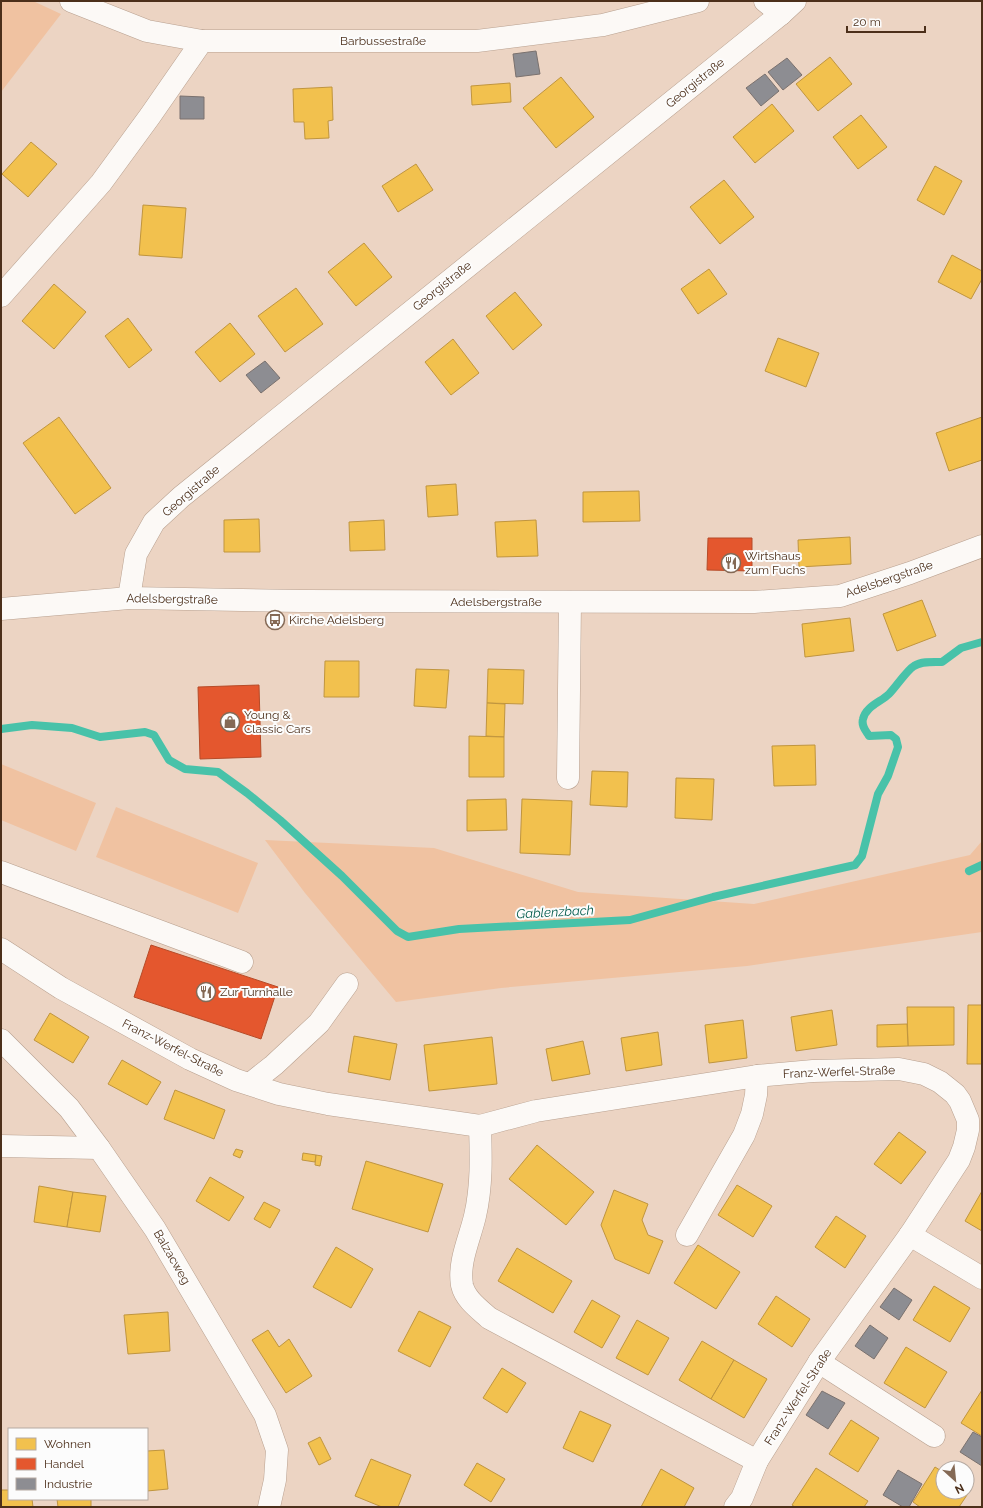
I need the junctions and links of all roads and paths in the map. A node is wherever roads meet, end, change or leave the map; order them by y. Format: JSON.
{"nodes":[{"id":1,"x":71,"y":1,"type":"edge"},
{"id":2,"x":698,"y":1,"type":"edge"},
{"id":3,"x":780,"y":5,"type":"edge"},
{"id":4,"x":202,"y":41,"type":"junction"},
{"id":5,"x":1,"y":296,"type":"edge"},
{"id":6,"x":982,"y":546,"type":"edge"},
{"id":7,"x":129,"y":598,"type":"junction"},
{"id":8,"x":570,"y":602,"type":"junction"},
{"id":9,"x":1,"y":609,"type":"edge"},
{"id":10,"x":568,"y":778,"type":"dead end"},
{"id":11,"x":1,"y":872,"type":"edge"},
{"id":12,"x":1,"y":949,"type":"edge"},
{"id":13,"x":242,"y":962,"type":"dead end"},
{"id":14,"x":347,"y":984,"type":"dead end"},
{"id":15,"x":1,"y":1040,"type":"edge"},
{"id":16,"x":757,"y":1076,"type":"junction"},
{"id":17,"x":250,"y":1084,"type":"junction"},
{"id":18,"x":975,"y":1118,"type":"edge"},
{"id":19,"x":480,"y":1126,"type":"junction"},
{"id":20,"x":1,"y":1146,"type":"edge"},
{"id":21,"x":99,"y":1148,"type":"junction"},
{"id":22,"x":686,"y":1235,"type":"dead end"},
{"id":23,"x":910,"y":1235,"type":"junction"},
{"id":24,"x":982,"y":1278,"type":"edge"},
{"id":25,"x":819,"y":1362,"type":"junction"},
{"id":26,"x":934,"y":1436,"type":"dead end"},
{"id":27,"x":757,"y":1461,"type":"junction"},
{"id":28,"x":744,"y":1504,"type":"edge"},
{"id":29,"x":269,"y":1507,"type":"edge"}],
"edges":[{"from":1,"to":4,"type":"street","name":"Barbussestraße"},
{"from":2,"to":4,"type":"street","name":"Barbussestraße"},
{"from":3,"to":7,"type":"street","name":"Georgistraße"},
{"from":4,"to":5,"type":"street"},
{"from":6,"to":8,"type":"street","name":"Adelsbergstraße"},
{"from":7,"to":8,"type":"street","name":"Adelsbergstraße"},
{"from":7,"to":9,"type":"street","name":"Adelsbergstraße"},
{"from":8,"to":10,"type":"street"},
{"from":11,"to":13,"type":"street"},
{"from":12,"to":17,"type":"street","name":"Franz-Werfel-Straße"},
{"from":14,"to":17,"type":"street"},
{"from":15,"to":21,"type":"street","name":"Balzacweg"},
{"from":16,"to":18,"type":"street","name":"Franz-Werfel-Straße"},
{"from":16,"to":19,"type":"street","name":"Franz-Werfel-Straße"},
{"from":16,"to":22,"type":"street"},
{"from":17,"to":19,"type":"street","name":"Franz-Werfel-Straße"},
{"from":18,"to":23,"type":"street","name":"Franz-Werfel-Straße"},
{"from":19,"to":27,"type":"street"},
{"from":20,"to":21,"type":"street"},
{"from":21,"to":29,"type":"street","name":"Balzacweg"},
{"from":23,"to":24,"type":"street"},
{"from":23,"to":25,"type":"street","name":"Franz-Werfel-Straße"},
{"from":25,"to":26,"type":"street"},
{"from":25,"to":27,"type":"street","name":"Franz-Werfel-Straße"},
{"from":27,"to":28,"type":"street","name":"Franz-Werfel-Straße"}]}
